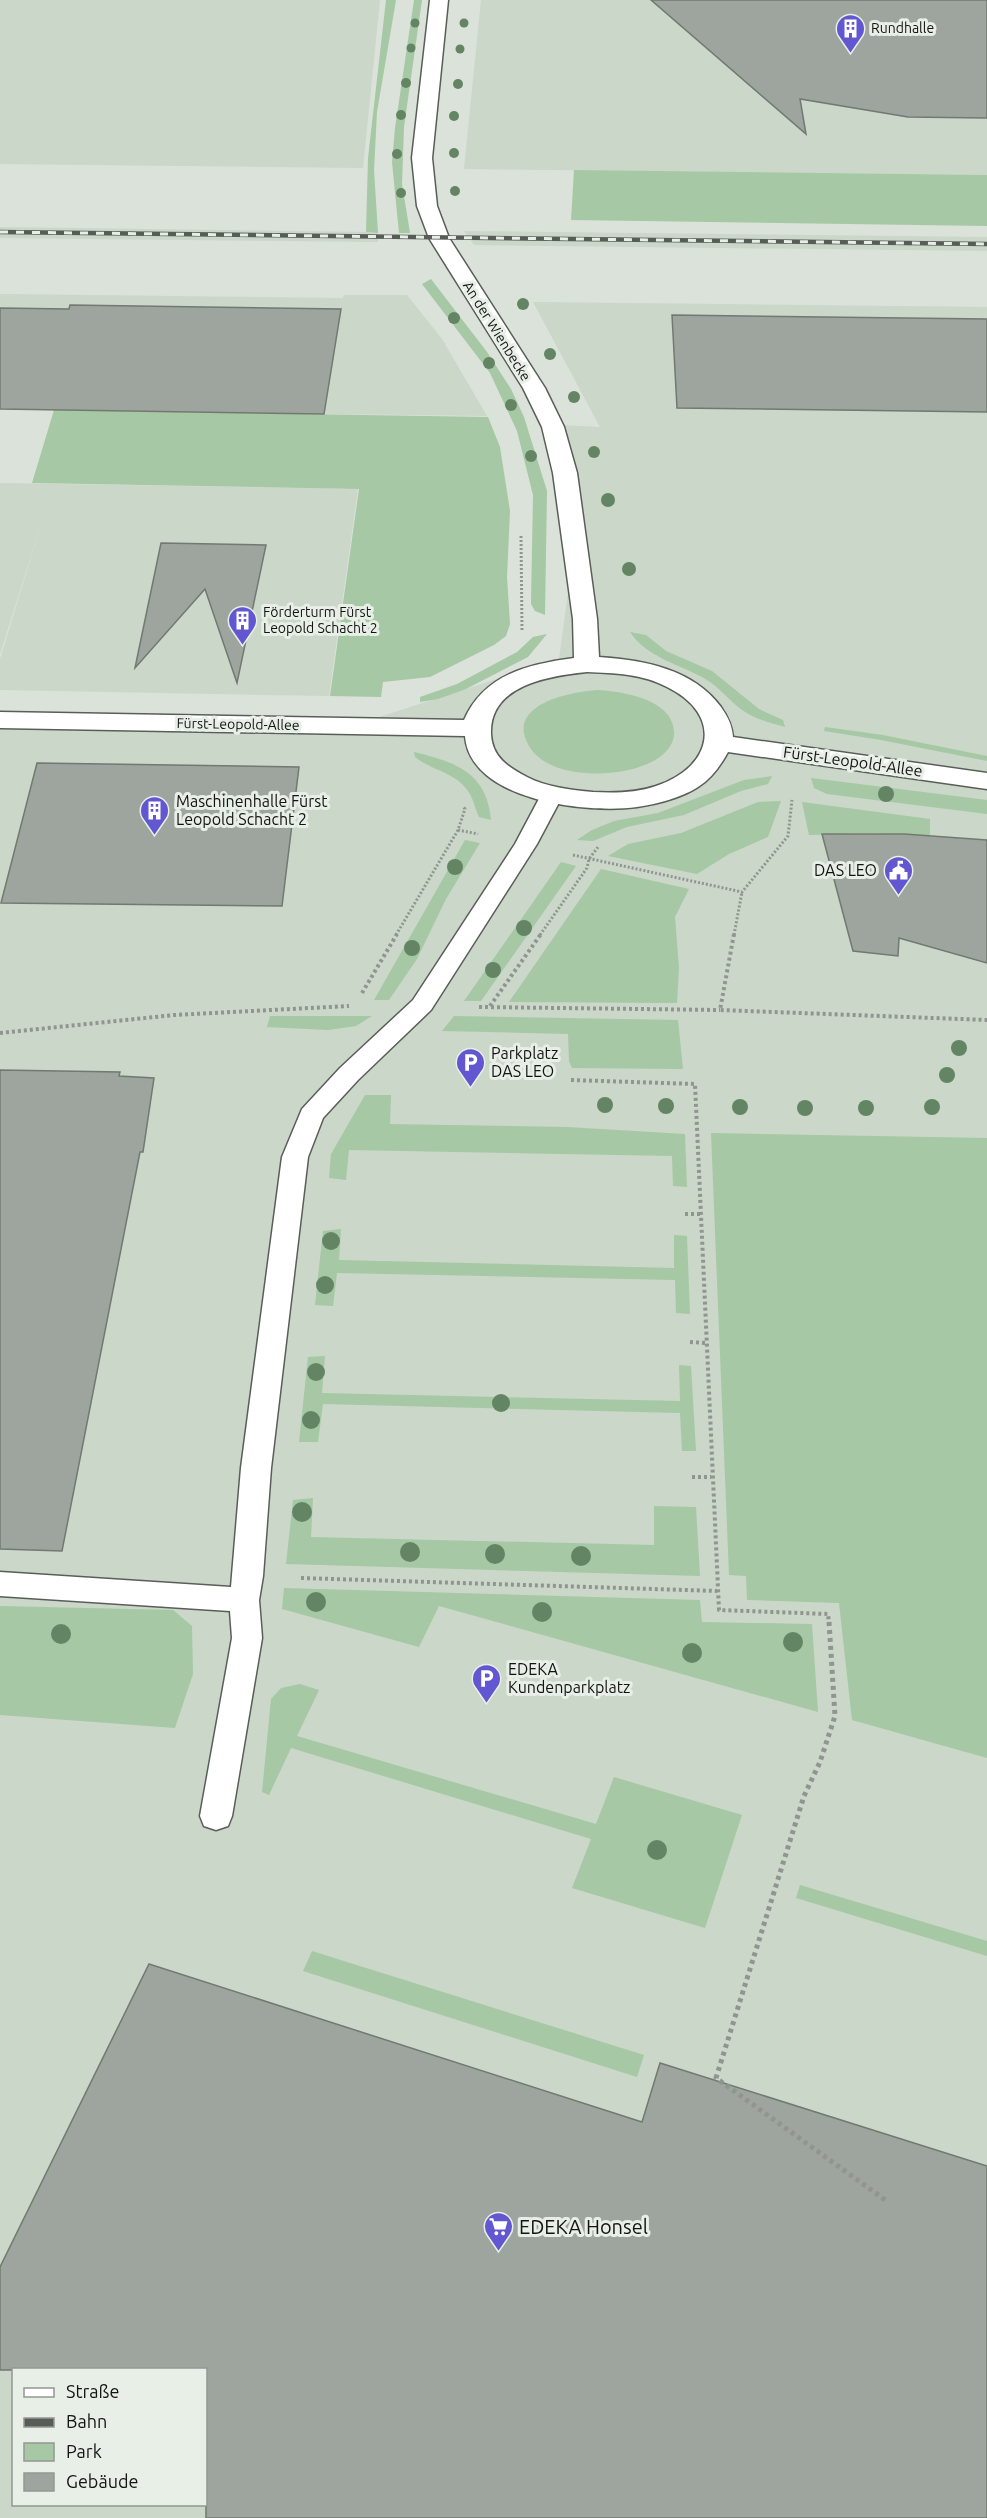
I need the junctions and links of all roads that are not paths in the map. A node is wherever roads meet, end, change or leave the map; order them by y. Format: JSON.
{"nodes":[{"id":1,"x":439,"y":0,"type":"edge"},
{"id":2,"x":587,"y":664,"type":"junction"},
{"id":3,"x":0,"y":720,"type":"edge"},
{"id":4,"x":475,"y":728,"type":"junction"},
{"id":5,"x":719,"y":743,"type":"junction"},
{"id":6,"x":987,"y":781,"type":"edge"},
{"id":7,"x":552,"y":795,"type":"junction"},
{"id":8,"x":0,"y":1584,"type":"edge"},
{"id":9,"x":246,"y":1588,"type":"junction"},
{"id":10,"x":216,"y":1816,"type":"dead end"}],
"edges":[{"from":1,"to":2,"type":"street","name":"An der Wienbecke"},
{"from":2,"to":4,"type":"street"},
{"from":2,"to":5,"type":"street"},
{"from":3,"to":4,"type":"street","name":"Fürst-Leopold-Allee"},
{"from":4,"to":7,"type":"street"},
{"from":5,"to":6,"type":"street","name":"Fürst-Leopold-Allee"},
{"from":5,"to":7,"type":"street"},
{"from":7,"to":9,"type":"lane"},
{"from":8,"to":9,"type":"lane"},
{"from":9,"to":10,"type":"lane"}]}
